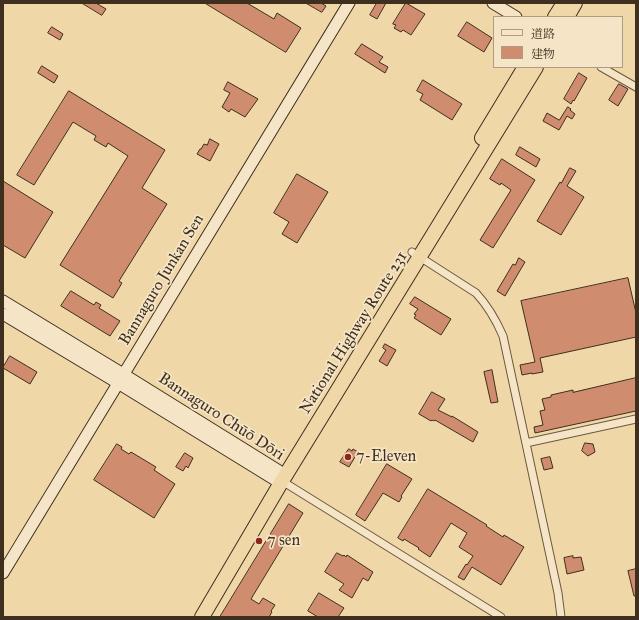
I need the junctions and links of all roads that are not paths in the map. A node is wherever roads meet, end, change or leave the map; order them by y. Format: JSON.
{"nodes":[{"id":1,"x":349,"y":3,"type":"edge"},
{"id":2,"x":493,"y":3,"type":"edge"},
{"id":3,"x":564,"y":3,"type":"edge"},
{"id":4,"x":575,"y":3,"type":"edge"},
{"id":5,"x":514,"y":16,"type":"edge"},
{"id":6,"x":556,"y":16,"type":"edge"},
{"id":7,"x":568,"y":16,"type":"edge"},
{"id":8,"x":524,"y":68,"type":"edge"},
{"id":9,"x":535,"y":68,"type":"edge"},
{"id":10,"x":603,"y":68,"type":"edge"},
{"id":11,"x":636,"y":87,"type":"edge"},
{"id":12,"x":416,"y":255,"type":"junction"},
{"id":13,"x":3,"y":301,"type":"edge"},
{"id":14,"x":3,"y":314,"type":"edge"},
{"id":15,"x":121,"y":378,"type":"junction"},
{"id":16,"x":636,"y":419,"type":"edge"},
{"id":17,"x":526,"y":443,"type":"junction"},
{"id":18,"x":278,"y":477,"type":"junction"},
{"id":19,"x":3,"y":573,"type":"edge"},
{"id":20,"x":191,"y":617,"type":"edge"},
{"id":21,"x":202,"y":617,"type":"edge"},
{"id":22,"x":502,"y":617,"type":"edge"},
{"id":23,"x":561,"y":617,"type":"edge"}],
"edges":[{"from":1,"to":15,"type":"street","name":"Bannaguro Junkan Sen"},
{"from":2,"to":5,"type":"street"},
{"from":3,"to":6,"type":"highway"},
{"from":4,"to":7,"type":"highway"},
{"from":8,"to":12,"type":"highway","name":"National Highway Route 231"},
{"from":9,"to":12,"type":"highway","name":"National Highway Route 231"},
{"from":10,"to":11,"type":"street"},
{"from":12,"to":17,"type":"street"},
{"from":12,"to":18,"type":"highway","name":"National Highway Route 231"},
{"from":13,"to":15,"type":"street","name":"Bannaguro Chūō Dōri"},
{"from":14,"to":15,"type":"street","name":"Bannaguro Chūō Dōri"},
{"from":15,"to":18,"type":"street","name":"Bannaguro Chūō Dōri"},
{"from":15,"to":19,"type":"street","name":"Bannaguro Junkan Sen"},
{"from":16,"to":17,"type":"street"},
{"from":17,"to":23,"type":"street"},
{"from":18,"to":20,"type":"highway","name":"National Highway Route 231"},
{"from":18,"to":21,"type":"highway","name":"National Highway Route 231"},
{"from":18,"to":22,"type":"street"}]}
